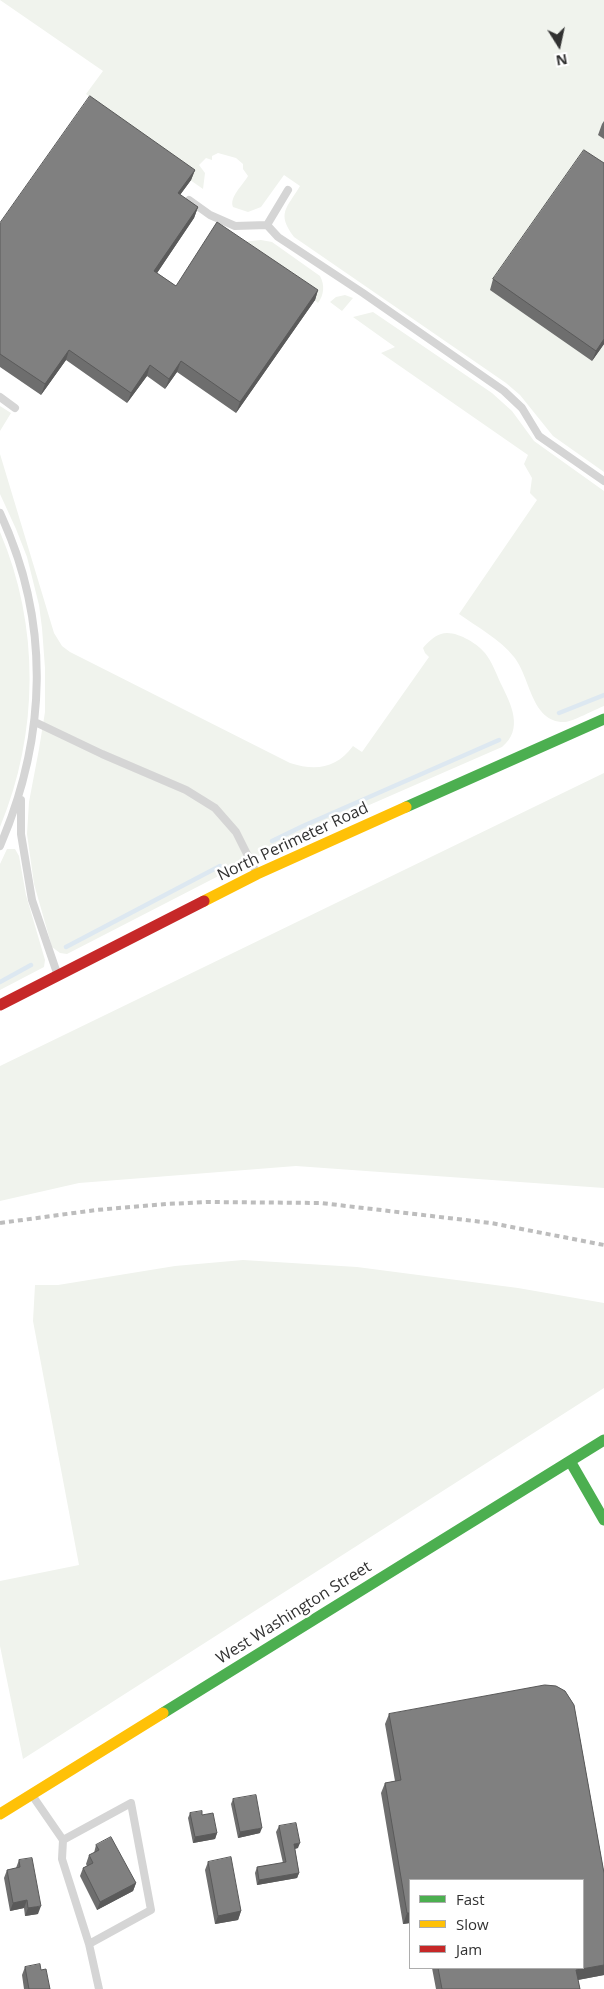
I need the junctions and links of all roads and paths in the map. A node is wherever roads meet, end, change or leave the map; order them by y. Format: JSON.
{"nodes":[{"id":1,"x":288,"y":190,"type":"dead end"},
{"id":2,"x":189,"y":200,"type":"edge"},
{"id":3,"x":267,"y":226,"type":"junction"},
{"id":4,"x":0,"y":397,"type":"edge"},
{"id":5,"x":16,"y":408,"type":"dead end"},
{"id":6,"x":604,"y":481,"type":"edge"},
{"id":7,"x":0,"y":514,"type":"edge"},
{"id":8,"x":604,"y":719,"type":"edge"},
{"id":9,"x":35,"y":722,"type":"junction"},
{"id":10,"x":21,"y":793,"type":"junction"},
{"id":11,"x":0,"y":846,"type":"edge"},
{"id":12,"x":257,"y":874,"type":"junction"},
{"id":13,"x":58,"y":975,"type":"junction"},
{"id":14,"x":0,"y":1005,"type":"edge"},
{"id":15,"x":604,"y":1440,"type":"edge"},
{"id":16,"x":570,"y":1461,"type":"junction"},
{"id":17,"x":604,"y":1520,"type":"edge"},
{"id":18,"x":32,"y":1794,"type":"junction"},
{"id":19,"x":0,"y":1814,"type":"edge"},
{"id":20,"x":63,"y":1840,"type":"junction"},
{"id":21,"x":89,"y":1944,"type":"junction"},
{"id":22,"x":99,"y":1989,"type":"edge"}],
"edges":[{"from":1,"to":3,"type":"lane"},
{"from":2,"to":3,"type":"lane"},
{"from":3,"to":6,"type":"lane"},
{"from":4,"to":5,"type":"lane"},
{"from":7,"to":9,"type":"lane"},
{"from":8,"to":12,"type":"street","name":"North Perimeter Road"},
{"from":9,"to":10,"type":"lane"},
{"from":9,"to":12,"type":"lane"},
{"from":10,"to":11,"type":"lane"},
{"from":10,"to":13,"type":"lane"},
{"from":12,"to":13,"type":"street","name":"North Perimeter Road"},
{"from":13,"to":14,"type":"street","name":"North Perimeter Road"},
{"from":15,"to":16,"type":"street","name":"West Washington Street"},
{"from":16,"to":17,"type":"street"},
{"from":16,"to":18,"type":"street","name":"West Washington Street"},
{"from":18,"to":19,"type":"street","name":"West Washington Street"},
{"from":18,"to":20,"type":"lane"},
{"from":20,"to":21,"type":"lane"},
{"from":20,"to":21,"type":"lane"},
{"from":21,"to":22,"type":"lane"}]}
